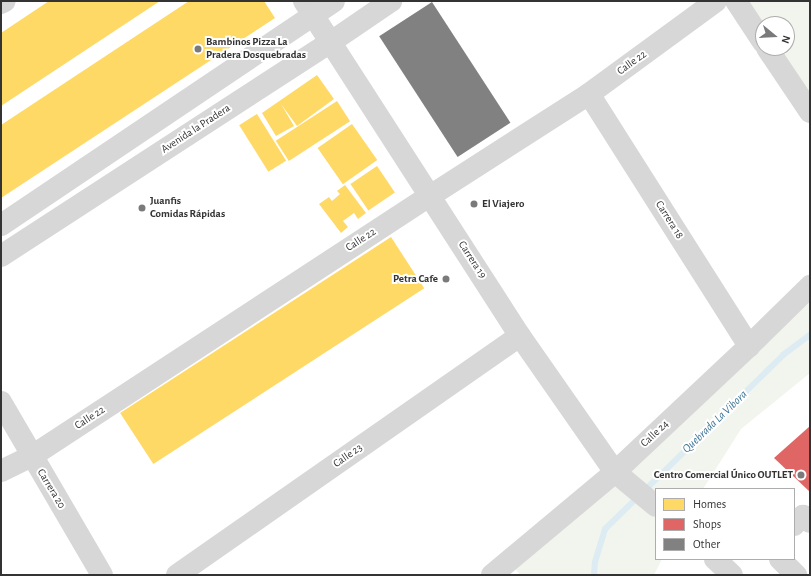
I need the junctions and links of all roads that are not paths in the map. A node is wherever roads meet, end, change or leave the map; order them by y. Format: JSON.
{"nodes":[{"id":1,"x":4,"y":1,"type":"edge"},
{"id":2,"x":334,"y":1,"type":"edge"},
{"id":3,"x":390,"y":1,"type":"edge"},
{"id":4,"x":716,"y":1,"type":"edge"},
{"id":5,"x":736,"y":1,"type":"edge"},
{"id":6,"x":1,"y":3,"type":"edge"},
{"id":7,"x":309,"y":8,"type":"edge"},
{"id":8,"x":755,"y":30,"type":"edge"},
{"id":9,"x":331,"y":42,"type":"junction"},
{"id":10,"x":772,"y":56,"type":"edge"},
{"id":11,"x":589,"y":94,"type":"junction"},
{"id":12,"x":810,"y":112,"type":"edge"},
{"id":13,"x":430,"y":196,"type":"junction"},
{"id":14,"x":1,"y":225,"type":"edge"},
{"id":15,"x":1,"y":256,"type":"edge"},
{"id":16,"x":810,"y":286,"type":"edge"},
{"id":17,"x":520,"y":336,"type":"junction"},
{"id":18,"x":749,"y":346,"type":"junction"},
{"id":19,"x":1,"y":402,"type":"edge"},
{"id":20,"x":32,"y":456,"type":"junction"},
{"id":21,"x":1,"y":472,"type":"edge"},
{"id":22,"x":615,"y":472,"type":"junction"},
{"id":23,"x":655,"y":505,"type":"edge"},
{"id":24,"x":810,"y":522,"type":"edge"},
{"id":25,"x":795,"y":524,"type":"edge"},
{"id":26,"x":716,"y":560,"type":"edge"},
{"id":27,"x":781,"y":560,"type":"edge"},
{"id":28,"x":102,"y":575,"type":"edge"},
{"id":29,"x":177,"y":575,"type":"edge"},
{"id":30,"x":492,"y":575,"type":"edge"},
{"id":31,"x":732,"y":575,"type":"edge"},
{"id":32,"x":796,"y":575,"type":"edge"}],
"edges":[{"from":1,"to":6,"type":"street"},
{"from":2,"to":7,"type":"street"},
{"from":3,"to":9,"type":"street","name":"Avenida la Pradera"},
{"from":4,"to":11,"type":"street","name":"Calle 22"},
{"from":5,"to":8,"type":"street"},
{"from":7,"to":9,"type":"street","name":"Carrera 19"},
{"from":7,"to":14,"type":"street"},
{"from":9,"to":13,"type":"street","name":"Carrera 19"},
{"from":9,"to":15,"type":"street","name":"Avenida la Pradera"},
{"from":10,"to":12,"type":"street"},
{"from":11,"to":13,"type":"street","name":"Calle 22"},
{"from":11,"to":18,"type":"street","name":"Carrera 18"},
{"from":13,"to":17,"type":"street","name":"Carrera 19"},
{"from":13,"to":20,"type":"street","name":"Calle 22"},
{"from":16,"to":18,"type":"street","name":"Calle 24"},
{"from":17,"to":22,"type":"street","name":"Carrera 19"},
{"from":17,"to":29,"type":"street","name":"Calle 23"},
{"from":18,"to":22,"type":"street","name":"Calle 24"},
{"from":19,"to":20,"type":"street","name":"Carrera 20"},
{"from":20,"to":21,"type":"street","name":"Calle 22"},
{"from":20,"to":28,"type":"street","name":"Carrera 20"},
{"from":22,"to":23,"type":"street","name":"Carrera 19"},
{"from":22,"to":30,"type":"street","name":"Calle 24"},
{"from":24,"to":25,"type":"street"},
{"from":26,"to":31,"type":"street"},
{"from":27,"to":32,"type":"street"}]}
